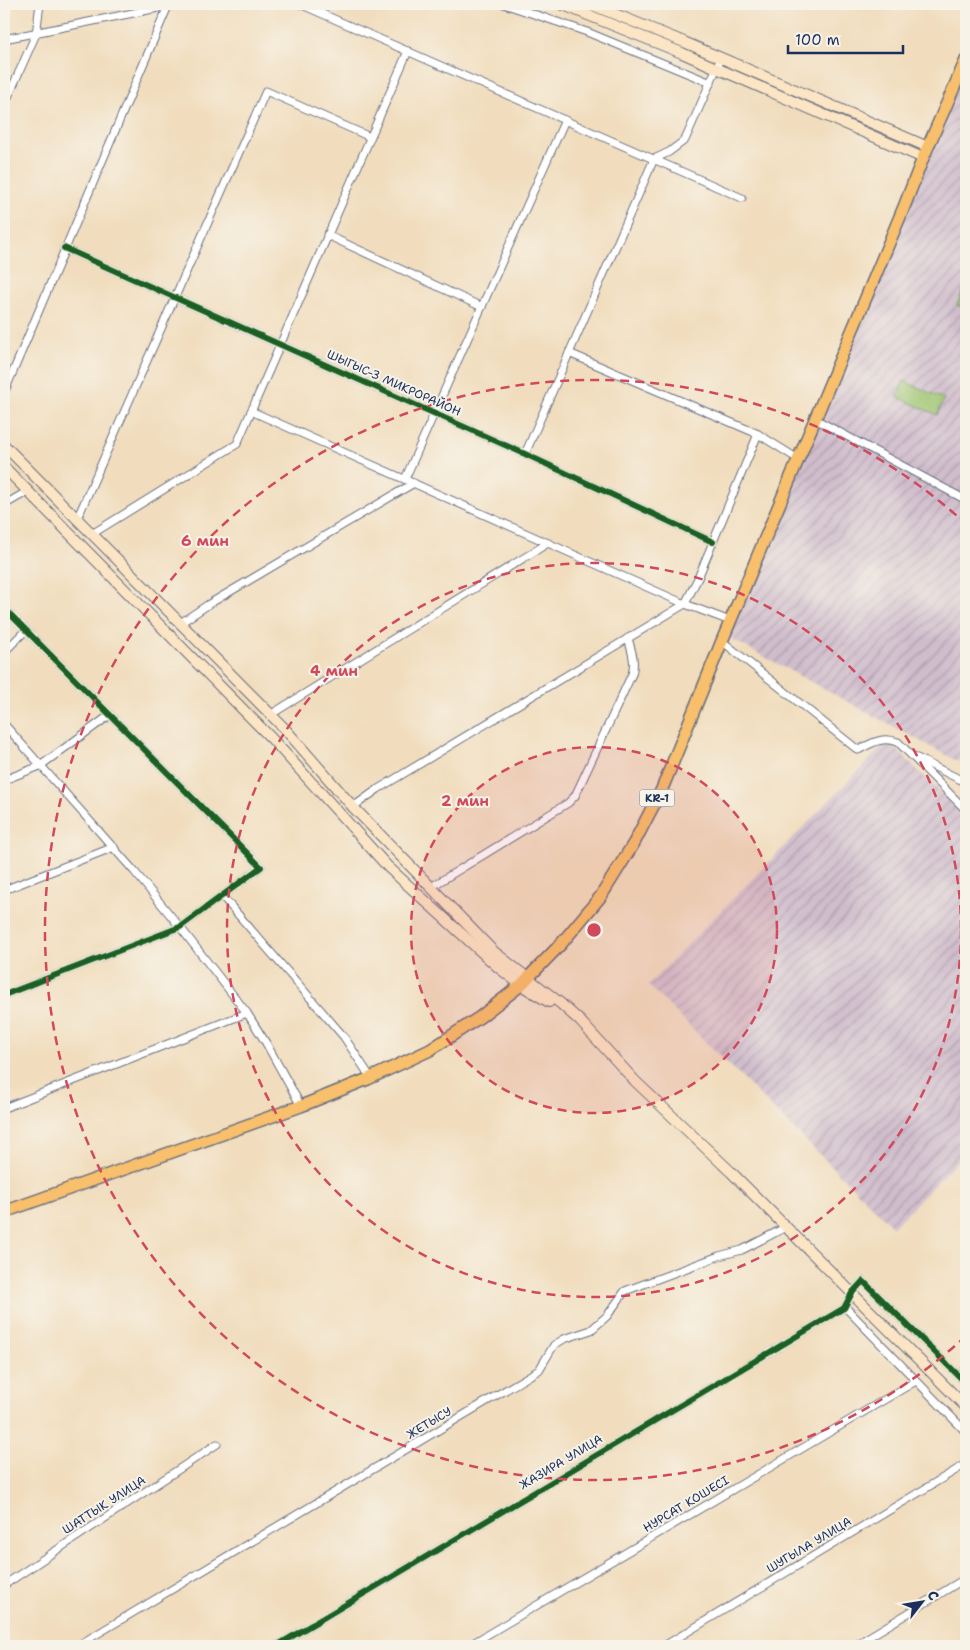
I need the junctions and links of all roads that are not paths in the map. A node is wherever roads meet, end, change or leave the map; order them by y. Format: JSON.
{"nodes":[{"id":1,"x":40,"y":4,"type":"edge"},
{"id":2,"x":188,"y":4,"type":"edge"},
{"id":3,"x":300,"y":4,"type":"edge"},
{"id":4,"x":504,"y":4,"type":"edge"},
{"id":5,"x":561,"y":4,"type":"edge"},
{"id":6,"x":590,"y":4,"type":"edge"},
{"id":7,"x":168,"y":6,"type":"junction"},
{"id":8,"x":36,"y":34,"type":"junction"},
{"id":9,"x":4,"y":39,"type":"edge"},
{"id":10,"x":408,"y":51,"type":"junction"},
{"id":11,"x":966,"y":60,"type":"edge"},
{"id":12,"x":719,"y":63,"type":"junction"},
{"id":13,"x":711,"y":83,"type":"junction"},
{"id":14,"x":4,"y":106,"type":"edge"},
{"id":15,"x":564,"y":120,"type":"junction"},
{"id":16,"x":370,"y":137,"type":"junction"},
{"id":17,"x":928,"y":147,"type":"junction"},
{"id":18,"x":923,"y":158,"type":"junction"},
{"id":19,"x":654,"y":159,"type":"junction"},
{"id":20,"x":742,"y":198,"type":"dead end"},
{"id":21,"x":327,"y":234,"type":"junction"},
{"id":22,"x":64,"y":248,"type":"junction"},
{"id":23,"x":174,"y":297,"type":"junction"},
{"id":24,"x":482,"y":307,"type":"junction"},
{"id":25,"x":280,"y":344,"type":"junction"},
{"id":26,"x":569,"y":353,"type":"junction"},
{"id":27,"x":4,"y":394,"type":"edge"},
{"id":28,"x":251,"y":411,"type":"junction"},
{"id":29,"x":434,"y":413,"type":"junction"},
{"id":30,"x":815,"y":419,"type":"junction"},
{"id":31,"x":758,"y":434,"type":"junction"},
{"id":32,"x":4,"y":445,"type":"edge"},
{"id":33,"x":525,"y":454,"type":"junction"},
{"id":34,"x":798,"y":460,"type":"junction"},
{"id":35,"x":4,"y":467,"type":"edge"},
{"id":36,"x":405,"y":479,"type":"junction"},
{"id":37,"x":414,"y":483,"type":"junction"},
{"id":38,"x":28,"y":491,"type":"junction"},
{"id":39,"x":966,"y":500,"type":"edge"},
{"id":40,"x":4,"y":505,"type":"edge"},
{"id":41,"x":77,"y":519,"type":"junction"},
{"id":42,"x":92,"y":534,"type":"junction"},
{"id":43,"x":713,"y":542,"type":"junction"},
{"id":44,"x":548,"y":543,"type":"junction"},
{"id":45,"x":685,"y":604,"type":"junction"},
{"id":46,"x":4,"y":608,"type":"edge"},
{"id":47,"x":730,"y":621,"type":"junction"},
{"id":48,"x":179,"y":624,"type":"junction"},
{"id":49,"x":26,"y":630,"type":"junction"},
{"id":50,"x":628,"y":638,"type":"junction"},
{"id":51,"x":722,"y":640,"type":"junction"},
{"id":52,"x":4,"y":652,"type":"edge"},
{"id":53,"x":110,"y":715,"type":"junction"},
{"id":54,"x":270,"y":715,"type":"junction"},
{"id":55,"x":4,"y":724,"type":"edge"},
{"id":56,"x":285,"y":729,"type":"junction"},
{"id":57,"x":272,"y":739,"type":"junction"},
{"id":58,"x":912,"y":756,"type":"junction"},
{"id":59,"x":40,"y":766,"type":"junction"},
{"id":60,"x":4,"y":780,"type":"edge"},
{"id":61,"x":966,"y":781,"type":"edge"},
{"id":62,"x":354,"y":807,"type":"junction"},
{"id":63,"x":966,"y":810,"type":"edge"},
{"id":64,"x":114,"y":847,"type":"junction"},
{"id":65,"x":431,"y":887,"type":"junction"},
{"id":66,"x":4,"y":890,"type":"edge"},
{"id":67,"x":222,"y":896,"type":"junction"},
{"id":68,"x":180,"y":928,"type":"junction"},
{"id":69,"x":524,"y":982,"type":"junction"},
{"id":70,"x":4,"y":995,"type":"edge"},
{"id":71,"x":246,"y":1013,"type":"junction"},
{"id":72,"x":371,"y":1078,"type":"junction"},
{"id":73,"x":301,"y":1106,"type":"junction"},
{"id":74,"x":4,"y":1108,"type":"edge"},
{"id":75,"x":4,"y":1212,"type":"edge"},
{"id":76,"x":786,"y":1227,"type":"junction"},
{"id":77,"x":852,"y":1292,"type":"junction"},
{"id":78,"x":844,"y":1308,"type":"junction"},
{"id":79,"x":966,"y":1368,"type":"edge"},
{"id":80,"x":916,"y":1380,"type":"junction"},
{"id":81,"x":964,"y":1380,"type":"edge"},
{"id":82,"x":966,"y":1407,"type":"edge"},
{"id":83,"x":966,"y":1432,"type":"edge"},
{"id":84,"x":217,"y":1444,"type":"dead end"},
{"id":85,"x":966,"y":1464,"type":"edge"},
{"id":86,"x":966,"y":1578,"type":"edge"},
{"id":87,"x":4,"y":1585,"type":"edge"},
{"id":88,"x":77,"y":1646,"type":"edge"},
{"id":89,"x":276,"y":1646,"type":"edge"},
{"id":90,"x":468,"y":1646,"type":"edge"},
{"id":91,"x":664,"y":1646,"type":"edge"},
{"id":92,"x":854,"y":1646,"type":"edge"}],
"edges":[{"from":1,"to":8,"type":"street"},
{"from":2,"to":7,"type":"street"},
{"from":3,"to":10,"type":"street"},
{"from":4,"to":13,"type":"street"},
{"from":5,"to":12,"type":"main road"},
{"from":6,"to":12,"type":"main road"},
{"from":7,"to":8,"type":"street"},
{"from":7,"to":22,"type":"street"},
{"from":8,"to":9,"type":"street"},
{"from":8,"to":14,"type":"street"},
{"from":10,"to":15,"type":"street"},
{"from":10,"to":16,"type":"street"},
{"from":11,"to":17,"type":"main road","number":"KR-1"},
{"from":12,"to":13,"type":"street"},
{"from":12,"to":17,"type":"main road"},
{"from":12,"to":18,"type":"main road"},
{"from":13,"to":19,"type":"street"},
{"from":15,"to":19,"type":"street"},
{"from":15,"to":24,"type":"street"},
{"from":16,"to":21,"type":"street"},
{"from":16,"to":23,"type":"street"},
{"from":17,"to":18,"type":"main road","number":"KR-1"},
{"from":18,"to":30,"type":"main road","number":"KR-1"},
{"from":19,"to":20,"type":"street"},
{"from":19,"to":26,"type":"street"},
{"from":21,"to":24,"type":"street"},
{"from":21,"to":25,"type":"street"},
{"from":22,"to":23,"type":"street","name":"ШЫГЫС-3 МИКРОРАЙОН"},
{"from":22,"to":27,"type":"street"},
{"from":23,"to":25,"type":"street","name":"ШЫГЫС-3 МИКРОРАЙОН"},
{"from":23,"to":41,"type":"street"},
{"from":24,"to":29,"type":"street"},
{"from":25,"to":28,"type":"street"},
{"from":25,"to":29,"type":"street","name":"ШЫГЫС-3 МИКРОРАЙОН"},
{"from":26,"to":31,"type":"street"},
{"from":26,"to":33,"type":"street"},
{"from":28,"to":36,"type":"street"},
{"from":28,"to":42,"type":"street"},
{"from":29,"to":33,"type":"street","name":"ШЫГЫС-3 МИКРОРАЙОН"},
{"from":29,"to":36,"type":"street"},
{"from":30,"to":34,"type":"main road","number":"KR-1"},
{"from":30,"to":39,"type":"street"},
{"from":31,"to":34,"type":"street"},
{"from":31,"to":43,"type":"street"},
{"from":32,"to":41,"type":"main road"},
{"from":33,"to":43,"type":"street","name":"ШЫГЫС-3 МИКРОРАЙОН"},
{"from":34,"to":47,"type":"main road","number":"KR-1"},
{"from":35,"to":38,"type":"main road"},
{"from":36,"to":37,"type":"street"},
{"from":37,"to":44,"type":"street"},
{"from":37,"to":48,"type":"street"},
{"from":38,"to":40,"type":"street"},
{"from":38,"to":57,"type":"main road"},
{"from":41,"to":42,"type":"main road"},
{"from":42,"to":48,"type":"main road"},
{"from":43,"to":45,"type":"street"},
{"from":44,"to":45,"type":"street"},
{"from":44,"to":54,"type":"street"},
{"from":45,"to":47,"type":"street"},
{"from":45,"to":50,"type":"street"},
{"from":46,"to":49,"type":"street"},
{"from":47,"to":51,"type":"main road","number":"KR-1"},
{"from":48,"to":54,"type":"main road"},
{"from":49,"to":52,"type":"street"},
{"from":49,"to":53,"type":"street"},
{"from":50,"to":62,"type":"street"},
{"from":50,"to":65,"type":"street"},
{"from":51,"to":58,"type":"street"},
{"from":51,"to":69,"type":"main road","number":"KR-1"},
{"from":53,"to":59,"type":"street"},
{"from":53,"to":67,"type":"street"},
{"from":54,"to":56,"type":"main road"},
{"from":55,"to":59,"type":"street"},
{"from":56,"to":57,"type":"main road"},
{"from":56,"to":62,"type":"main road"},
{"from":57,"to":69,"type":"main road"},
{"from":58,"to":61,"type":"street"},
{"from":58,"to":63,"type":"street"},
{"from":59,"to":60,"type":"street"},
{"from":59,"to":64,"type":"street"},
{"from":62,"to":65,"type":"main road"},
{"from":64,"to":66,"type":"street"},
{"from":64,"to":68,"type":"street"},
{"from":65,"to":69,"type":"main road"},
{"from":67,"to":68,"type":"street"},
{"from":67,"to":72,"type":"street"},
{"from":68,"to":70,"type":"street"},
{"from":68,"to":71,"type":"street"},
{"from":69,"to":72,"type":"main road","number":"KR-1"},
{"from":69,"to":76,"type":"main road"},
{"from":71,"to":73,"type":"street"},
{"from":71,"to":74,"type":"street"},
{"from":72,"to":73,"type":"main road","number":"KR-1"},
{"from":73,"to":75,"type":"main road","number":"KR-1"},
{"from":76,"to":77,"type":"main road"},
{"from":76,"to":88,"type":"street","name":"ЖЕТЫСУ"},
{"from":77,"to":78,"type":"street"},
{"from":77,"to":81,"type":"street"},
{"from":77,"to":82,"type":"main road"},
{"from":78,"to":80,"type":"street"},
{"from":78,"to":89,"type":"street","name":"ЖАЗИРА УЛИЦА"},
{"from":79,"to":81,"type":"street"},
{"from":80,"to":83,"type":"street"},
{"from":80,"to":90,"type":"street","name":"НУРСАТ КОШЕСI"},
{"from":84,"to":87,"type":"street","name":"ШАТТЫК УЛИЦА"},
{"from":85,"to":91,"type":"street","name":"ШУГЫЛА УЛИЦА"},
{"from":86,"to":92,"type":"street"}]}
